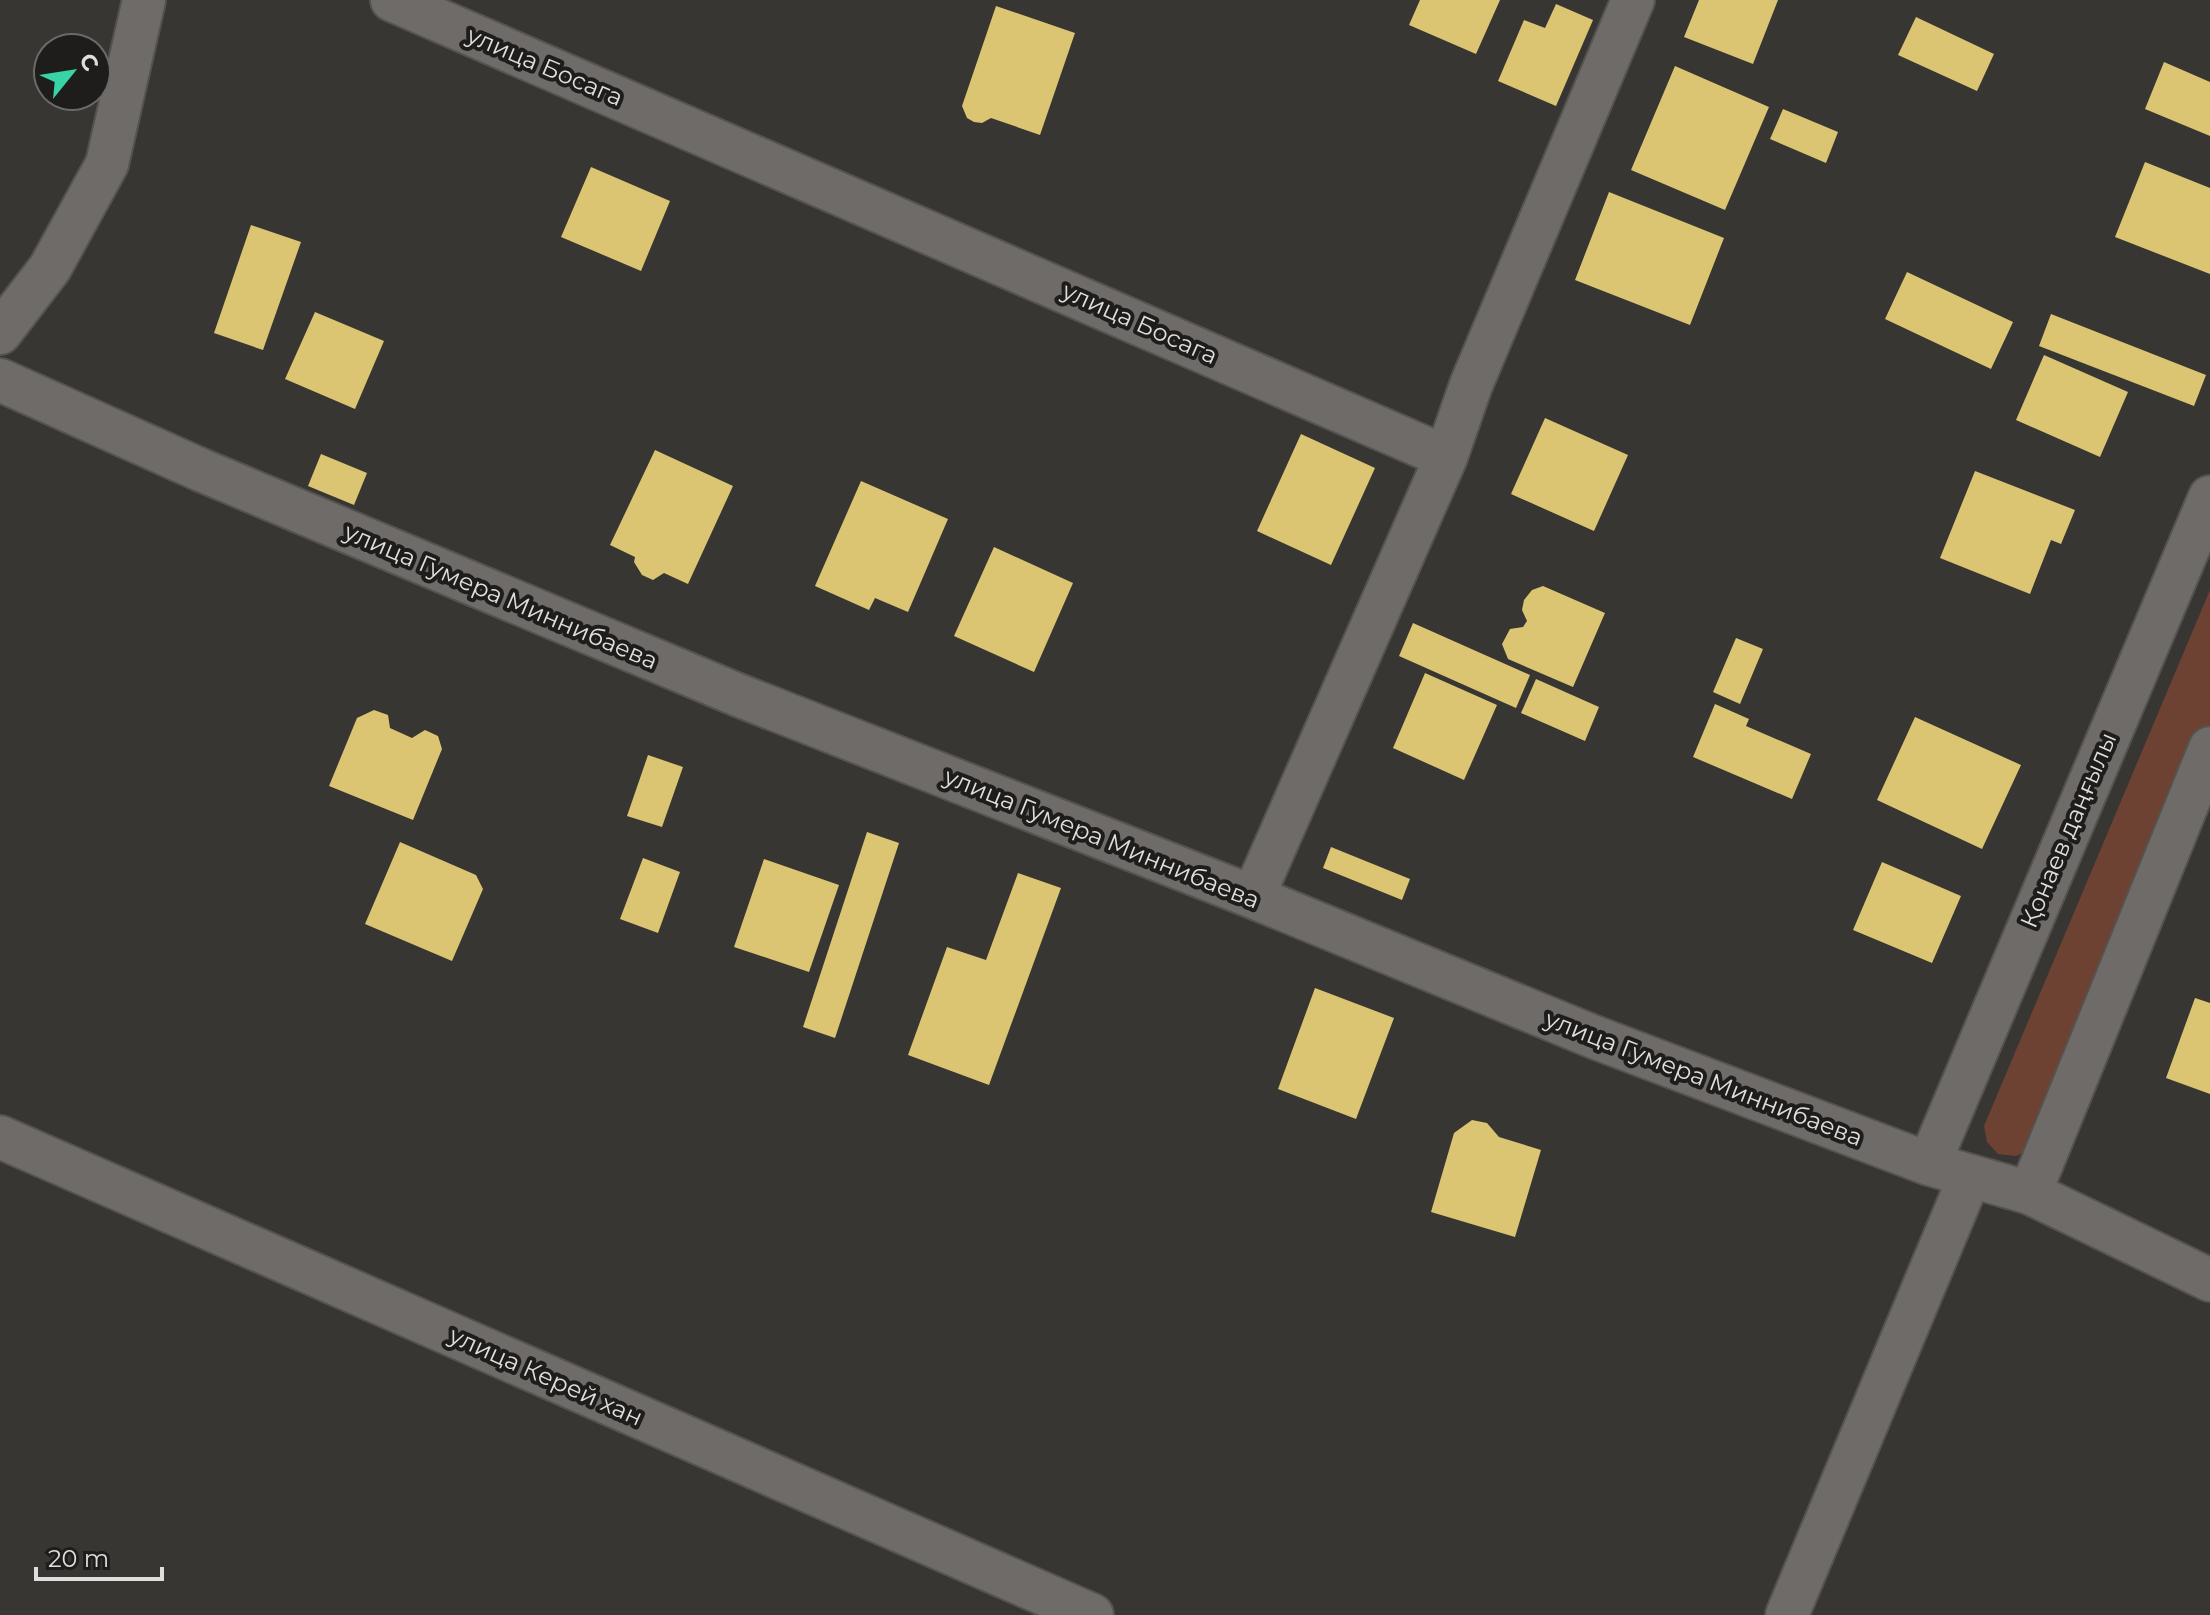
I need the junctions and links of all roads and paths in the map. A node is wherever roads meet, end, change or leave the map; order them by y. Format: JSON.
{"nodes":[{"id":1,"x":144,"y":0,"type":"edge"},
{"id":2,"x":392,"y":0,"type":"edge"},
{"id":3,"x":1633,"y":0,"type":"edge"},
{"id":4,"x":0,"y":333,"type":"edge"},
{"id":5,"x":0,"y":380,"type":"edge"},
{"id":6,"x":1446,"y":457,"type":"junction"},
{"id":7,"x":2210,"y":497,"type":"edge"},
{"id":8,"x":2210,"y":748,"type":"edge"},
{"id":9,"x":1253,"y":897,"type":"junction"},
{"id":10,"x":0,"y":1137,"type":"edge"},
{"id":11,"x":1929,"y":1164,"type":"junction"},
{"id":12,"x":1970,"y":1176,"type":"junction"},
{"id":13,"x":2030,"y":1193,"type":"junction"},
{"id":14,"x":2210,"y":1280,"type":"edge"},
{"id":15,"x":1092,"y":1615,"type":"edge"},
{"id":16,"x":1787,"y":1615,"type":"edge"}],
"edges":[{"from":1,"to":4,"type":"street"},
{"from":2,"to":6,"type":"street","name":"улица Босага"},
{"from":3,"to":6,"type":"street"},
{"from":5,"to":9,"type":"street","name":"улица Гумера Миннибаева"},
{"from":6,"to":9,"type":"street"},
{"from":7,"to":11,"type":"street","name":"Қонаев даңғылы"},
{"from":8,"to":13,"type":"street"},
{"from":9,"to":11,"type":"street","name":"улица Гумера Миннибаева"},
{"from":10,"to":15,"type":"street","name":"улица Керей хан"},
{"from":11,"to":12,"type":"street","name":"улица Гумера Миннибаева"},
{"from":12,"to":13,"type":"street","name":"улица Гумера Миннибаева"},
{"from":12,"to":16,"type":"street"},
{"from":13,"to":14,"type":"street","name":"улица Гумера Миннибаева"}]}
